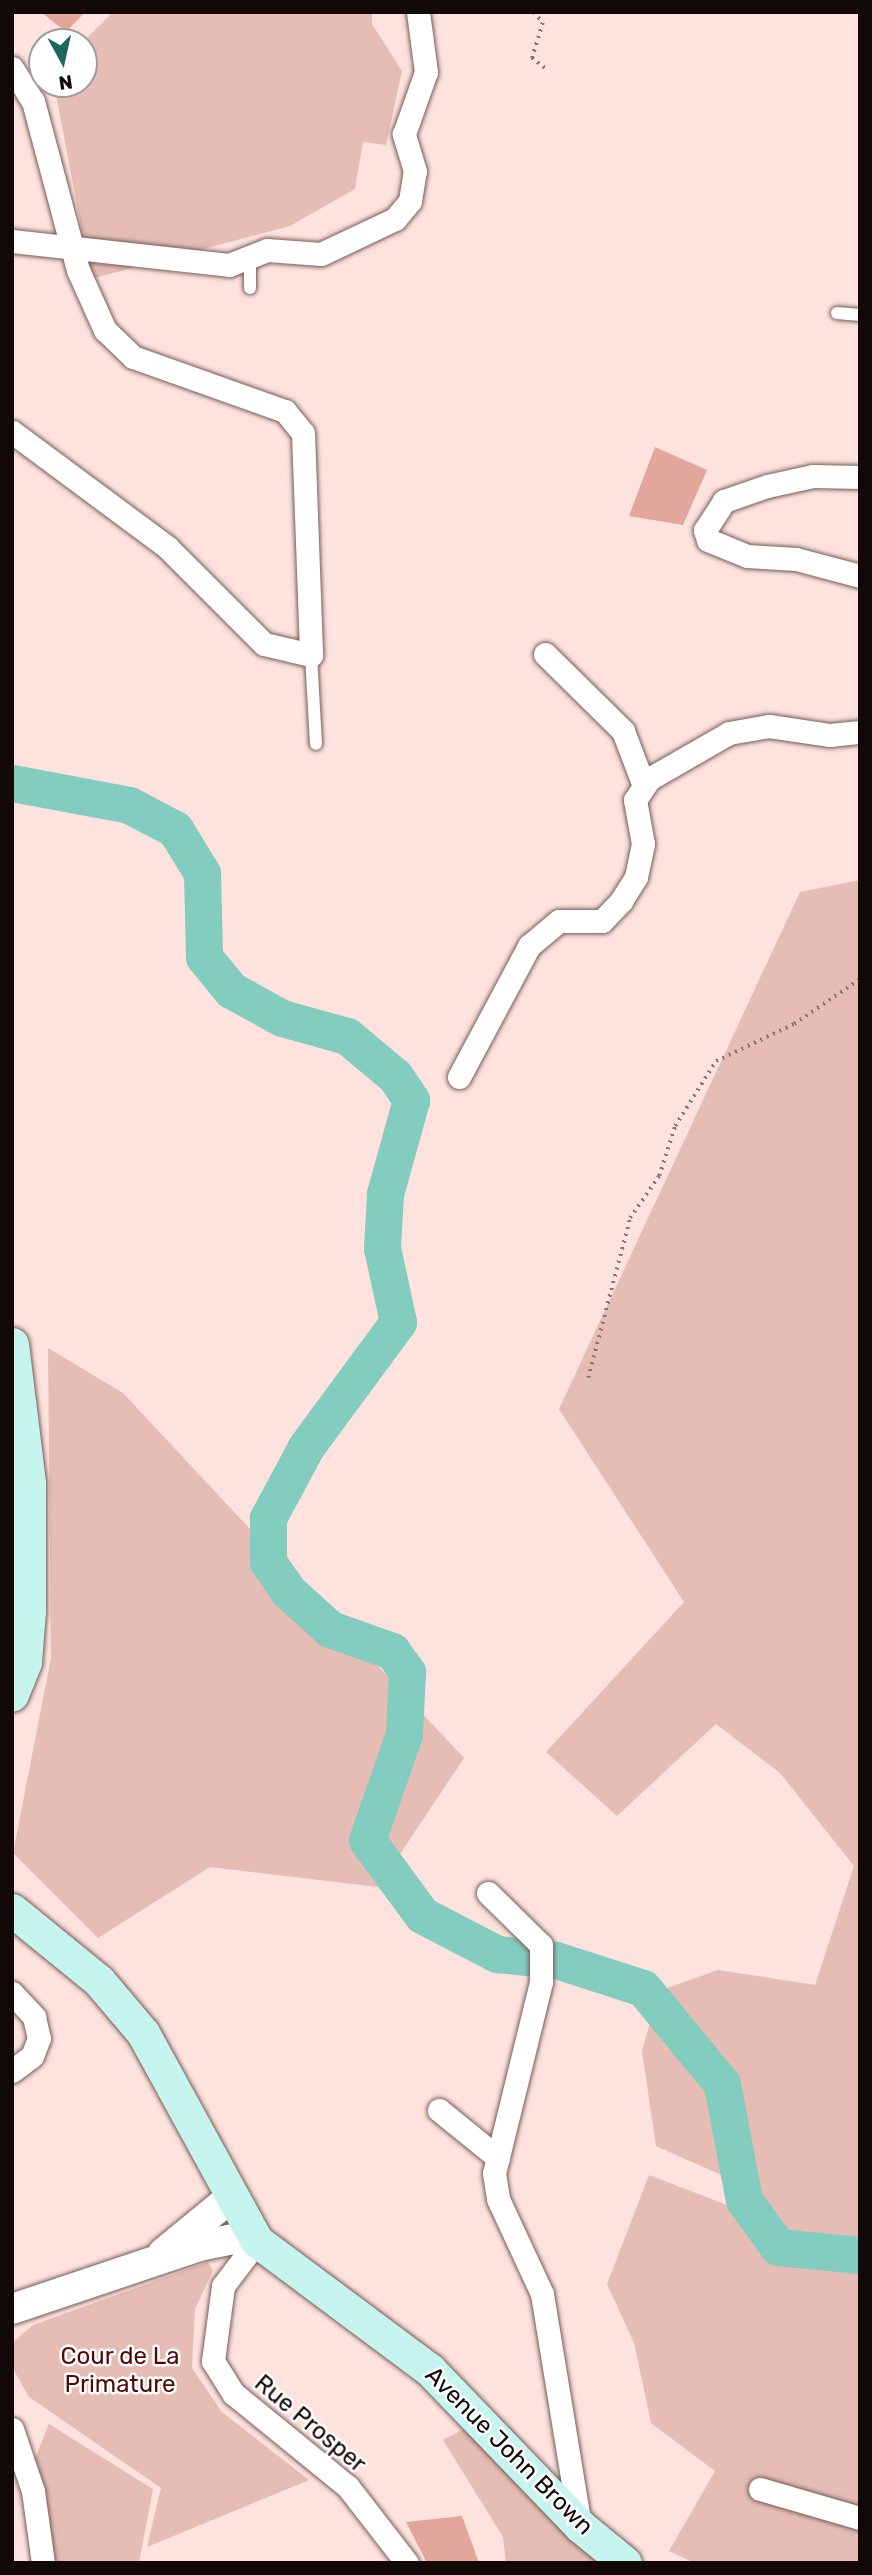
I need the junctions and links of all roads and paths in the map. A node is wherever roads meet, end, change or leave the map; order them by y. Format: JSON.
{"nodes":[{"id":1,"x":418,"y":12,"type":"edge"},
{"id":2,"x":534,"y":12,"type":"edge"},
{"id":3,"x":12,"y":68,"type":"edge"},
{"id":4,"x":548,"y":71,"type":"dead end"},
{"id":5,"x":12,"y":241,"type":"edge"},
{"id":6,"x":73,"y":244,"type":"junction"},
{"id":7,"x":250,"y":257,"type":"junction"},
{"id":8,"x":250,"y":288,"type":"dead end"},
{"id":9,"x":837,"y":313,"type":"dead end"},
{"id":10,"x":860,"y":315,"type":"edge"},
{"id":11,"x":12,"y":432,"type":"edge"},
{"id":12,"x":860,"y":477,"type":"edge"},
{"id":13,"x":860,"y":576,"type":"edge"},
{"id":14,"x":545,"y":654,"type":"dead end"},
{"id":15,"x":311,"y":655,"type":"junction"},
{"id":16,"x":860,"y":732,"type":"edge"},
{"id":17,"x":316,"y":744,"type":"dead end"},
{"id":18,"x":644,"y":786,"type":"junction"},
{"id":19,"x":860,"y":979,"type":"edge"},
{"id":20,"x":459,"y":1077,"type":"dead end"},
{"id":21,"x":12,"y":1345,"type":"edge"},
{"id":22,"x":587,"y":1378,"type":"dead end"},
{"id":23,"x":12,"y":1694,"type":"edge"},
{"id":24,"x":488,"y":1892,"type":"dead end"},
{"id":25,"x":12,"y":1910,"type":"edge"},
{"id":26,"x":12,"y":1993,"type":"edge"},
{"id":27,"x":12,"y":2071,"type":"edge"},
{"id":28,"x":439,"y":2110,"type":"dead end"},
{"id":29,"x":498,"y":2158,"type":"junction"},
{"id":30,"x":229,"y":2199,"type":"junction"},
{"id":31,"x":255,"y":2238,"type":"junction"},
{"id":32,"x":155,"y":2260,"type":"junction"},
{"id":33,"x":12,"y":2309,"type":"edge"},
{"id":34,"x":12,"y":2428,"type":"edge"},
{"id":35,"x":760,"y":2489,"type":"dead end"},
{"id":36,"x":860,"y":2518,"type":"edge"},
{"id":37,"x":580,"y":2526,"type":"junction"},
{"id":38,"x":43,"y":2563,"type":"edge"},
{"id":39,"x":407,"y":2563,"type":"edge"},
{"id":40,"x":625,"y":2563,"type":"edge"}],
"edges":[{"from":1,"to":7,"type":"street"},
{"from":2,"to":4,"type":"path"},
{"from":3,"to":6,"type":"street"},
{"from":5,"to":6,"type":"street"},
{"from":6,"to":7,"type":"street"},
{"from":6,"to":15,"type":"street"},
{"from":7,"to":8,"type":"lane"},
{"from":9,"to":10,"type":"lane"},
{"from":11,"to":15,"type":"street"},
{"from":12,"to":13,"type":"street"},
{"from":14,"to":18,"type":"street"},
{"from":15,"to":17,"type":"lane"},
{"from":16,"to":18,"type":"street"},
{"from":18,"to":20,"type":"street"},
{"from":19,"to":22,"type":"path"},
{"from":21,"to":23,"type":"main road"},
{"from":24,"to":29,"type":"street"},
{"from":25,"to":30,"type":"main road","name":"Avenue John Brown"},
{"from":26,"to":27,"type":"street"},
{"from":28,"to":29,"type":"street"},
{"from":29,"to":37,"type":"street"},
{"from":30,"to":31,"type":"main road","name":"Avenue John Brown"},
{"from":30,"to":32,"type":"street"},
{"from":31,"to":32,"type":"street"},
{"from":31,"to":37,"type":"main road","name":"Avenue John Brown"},
{"from":31,"to":39,"type":"street","name":"Rue Prosper"},
{"from":32,"to":33,"type":"street"},
{"from":34,"to":38,"type":"street"},
{"from":35,"to":36,"type":"street"},
{"from":37,"to":40,"type":"main road","name":"Avenue John Brown"}]}
